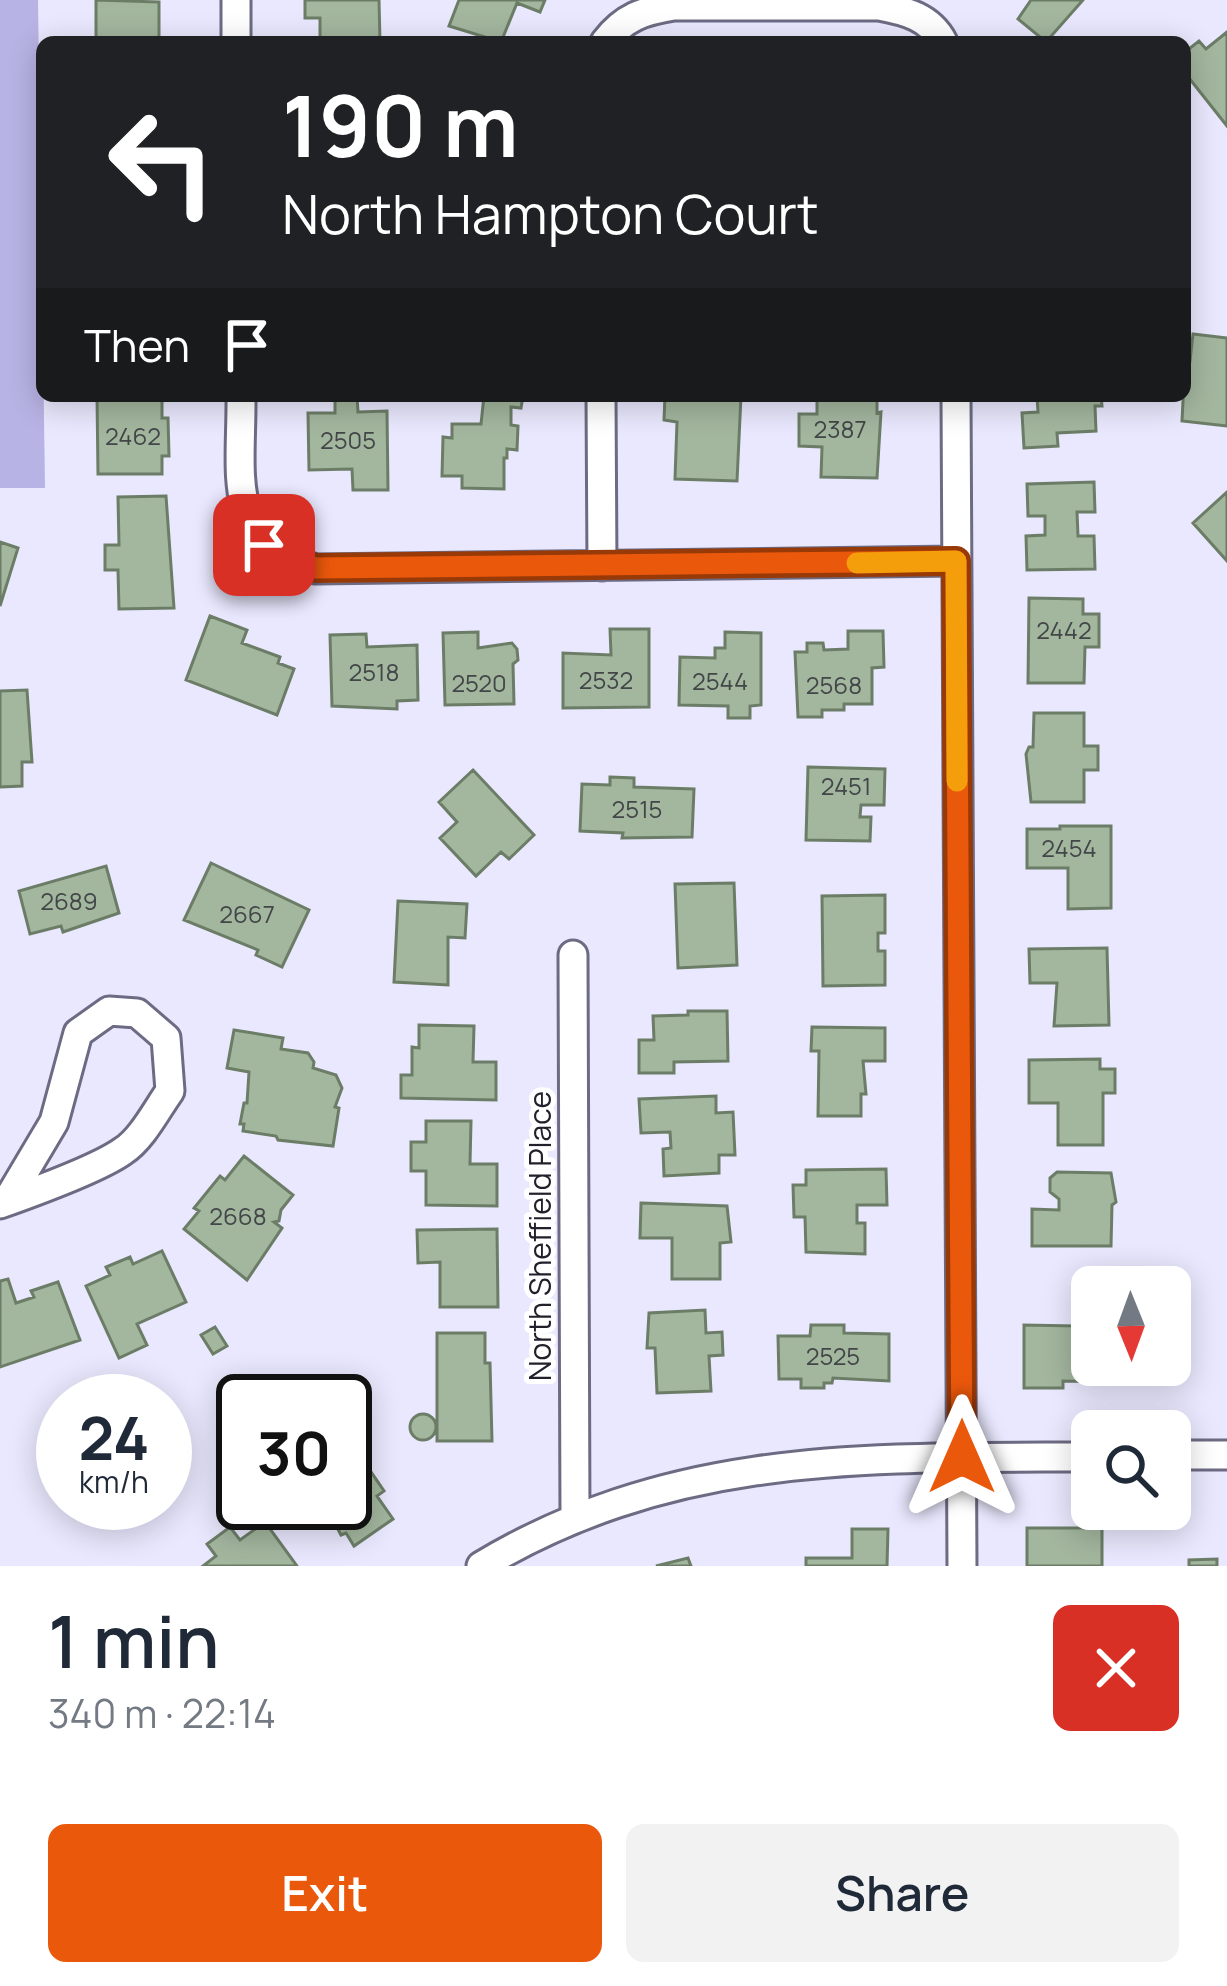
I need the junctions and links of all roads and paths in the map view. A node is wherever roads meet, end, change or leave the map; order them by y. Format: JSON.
{"nodes":[{"id":1,"x":236,"y":0,"type":"edge"},
{"id":2,"x":612,"y":33,"type":"edge"},
{"id":3,"x":940,"y":35,"type":"edge"},
{"id":4,"x":236,"y":36,"type":"edge"},
{"id":5,"x":241,"y":402,"type":"edge"},
{"id":6,"x":601,"y":402,"type":"edge"},
{"id":7,"x":956,"y":402,"type":"edge"},
{"id":8,"x":956,"y":561,"type":"junction"},
{"id":9,"x":602,"y":566,"type":"junction"},
{"id":10,"x":573,"y":955,"type":"dead end"},
{"id":11,"x":3,"y":1202,"type":"edge"},
{"id":12,"x":1191,"y":1455,"type":"edge"},
{"id":13,"x":1227,"y":1455,"type":"edge"},
{"id":14,"x":1071,"y":1456,"type":"edge"},
{"id":15,"x":962,"y":1457,"type":"junction"},
{"id":16,"x":575,"y":1517,"type":"junction"},
{"id":17,"x":481,"y":1566,"type":"edge"},
{"id":18,"x":962,"y":1566,"type":"edge"}],
"edges":[{"from":1,"to":4,"type":"street"},
{"from":2,"to":3,"type":"street"},
{"from":5,"to":9,"type":"street"},
{"from":6,"to":9,"type":"street"},
{"from":7,"to":8,"type":"street"},
{"from":8,"to":9,"type":"street"},
{"from":8,"to":15,"type":"street"},
{"from":10,"to":16,"type":"street","name":"North Sheffield Place"},
{"from":11,"to":11,"type":"street"},
{"from":12,"to":13,"type":"street"},
{"from":14,"to":15,"type":"street"},
{"from":15,"to":16,"type":"street"},
{"from":15,"to":18,"type":"street"},
{"from":16,"to":17,"type":"street"}]}
